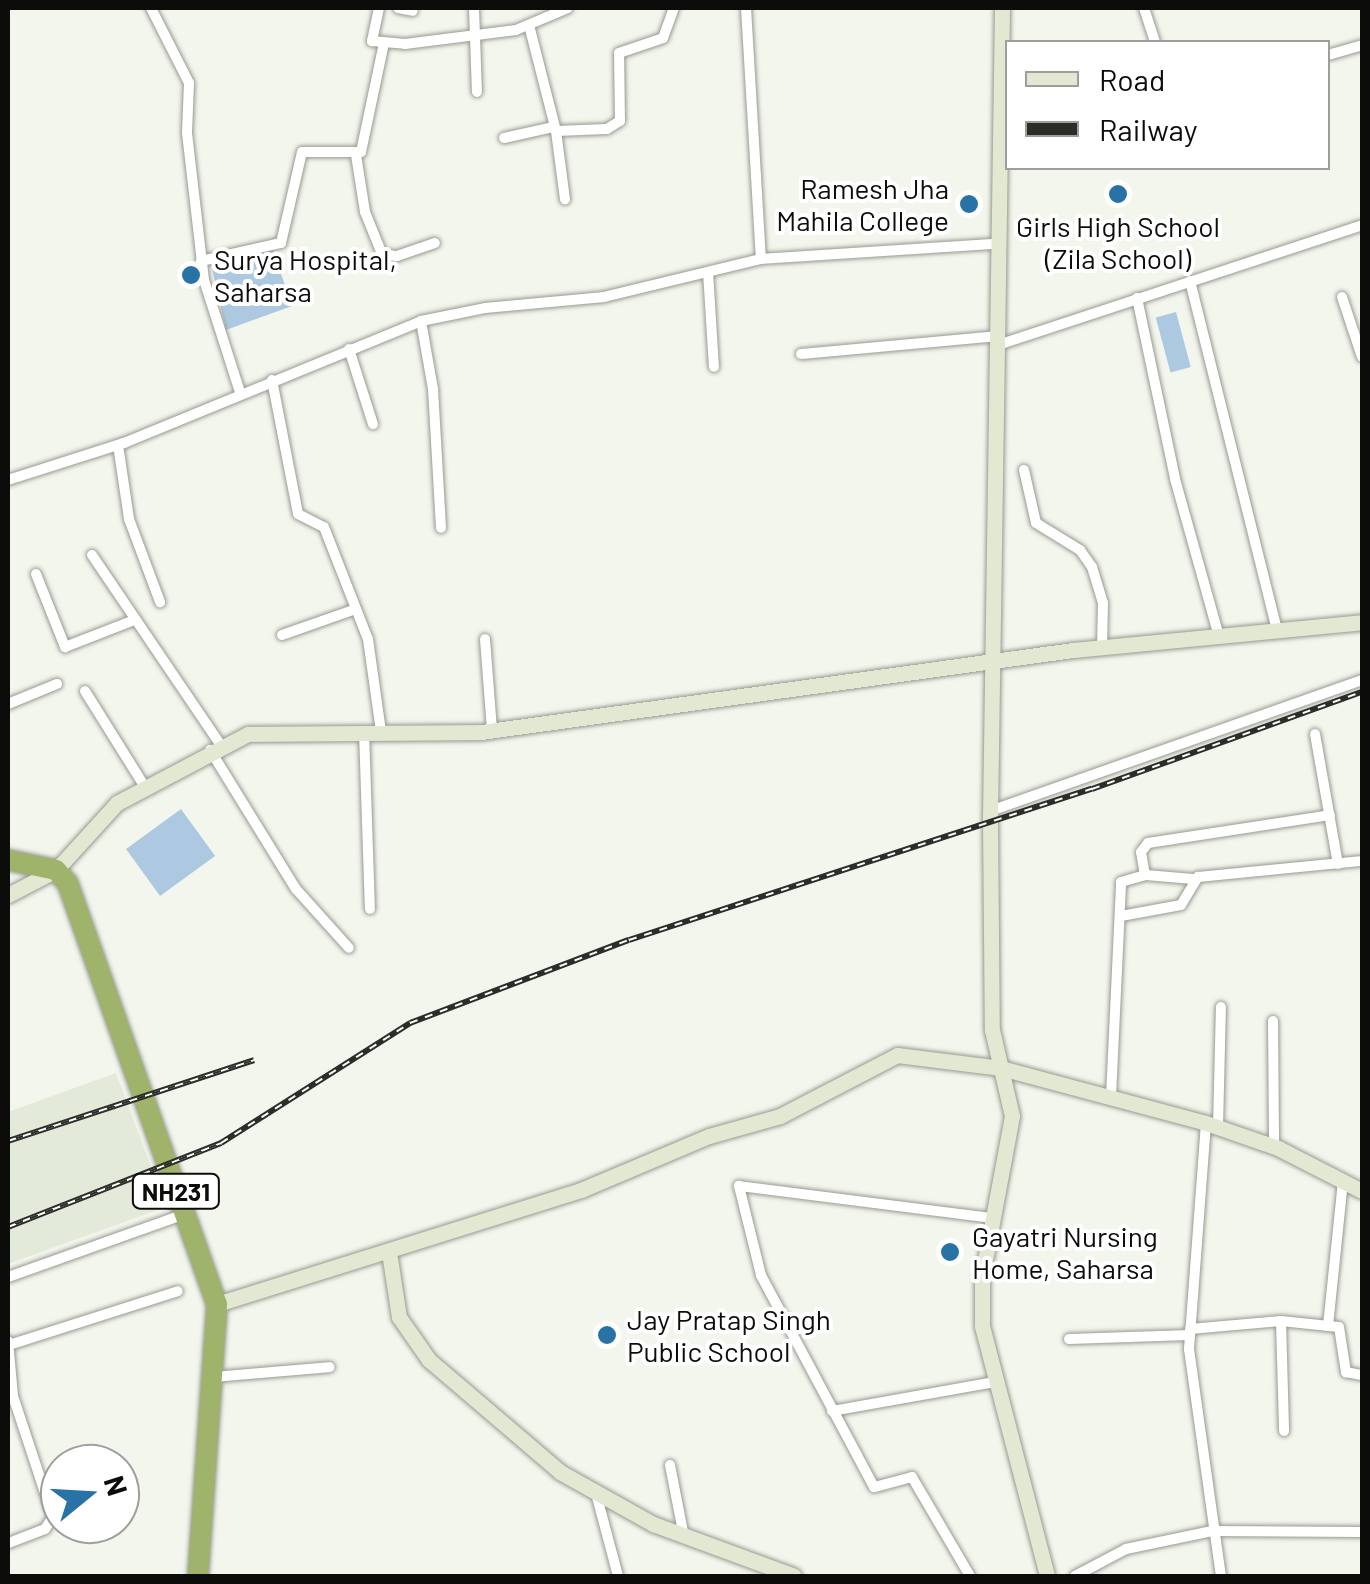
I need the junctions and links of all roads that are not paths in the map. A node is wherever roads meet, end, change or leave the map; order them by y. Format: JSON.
{"nodes":[{"id":1,"x":150,"y":8,"type":"edge"},
{"id":2,"x":379,"y":8,"type":"edge"},
{"id":3,"x":398,"y":8,"type":"edge"},
{"id":4,"x":474,"y":8,"type":"edge"},
{"id":5,"x":532,"y":8,"type":"edge"},
{"id":6,"x":568,"y":8,"type":"edge"},
{"id":7,"x":674,"y":8,"type":"edge"},
{"id":8,"x":746,"y":8,"type":"edge"},
{"id":9,"x":1002,"y":8,"type":"edge"},
{"id":10,"x":1144,"y":8,"type":"edge"},
{"id":11,"x":413,"y":11,"type":"dead end"},
{"id":12,"x":533,"y":24,"type":"junction"},
{"id":13,"x":476,"y":38,"type":"junction"},
{"id":14,"x":1154,"y":40,"type":"edge"},
{"id":15,"x":384,"y":43,"type":"junction"},
{"id":16,"x":1362,"y":45,"type":"edge"},
{"id":17,"x":1330,"y":54,"type":"edge"},
{"id":18,"x":477,"y":92,"type":"dead end"},
{"id":19,"x":555,"y":129,"type":"junction"},
{"id":20,"x":504,"y":138,"type":"dead end"},
{"id":21,"x":356,"y":155,"type":"junction"},
{"id":22,"x":565,"y":199,"type":"dead end"},
{"id":23,"x":1362,"y":224,"type":"edge"},
{"id":24,"x":435,"y":243,"type":"dead end"},
{"id":25,"x":994,"y":244,"type":"junction"},
{"id":26,"x":762,"y":258,"type":"junction"},
{"id":27,"x":201,"y":260,"type":"junction"},
{"id":28,"x":708,"y":272,"type":"junction"},
{"id":29,"x":1190,"y":281,"type":"junction"},
{"id":30,"x":1342,"y":297,"type":"dead end"},
{"id":31,"x":1137,"y":298,"type":"junction"},
{"id":32,"x":421,"y":321,"type":"junction"},
{"id":33,"x":1001,"y":340,"type":"junction"},
{"id":34,"x":350,"y":350,"type":"junction"},
{"id":35,"x":801,"y":354,"type":"dead end"},
{"id":36,"x":1362,"y":357,"type":"edge"},
{"id":37,"x":714,"y":367,"type":"dead end"},
{"id":38,"x":272,"y":380,"type":"junction"},
{"id":39,"x":240,"y":392,"type":"junction"},
{"id":40,"x":373,"y":424,"type":"dead end"},
{"id":41,"x":118,"y":445,"type":"junction"},
{"id":42,"x":1024,"y":470,"type":"dead end"},
{"id":43,"x":8,"y":480,"type":"edge"},
{"id":44,"x":441,"y":528,"type":"dead end"},
{"id":45,"x":92,"y":555,"type":"dead end"},
{"id":46,"x":36,"y":574,"type":"dead end"},
{"id":47,"x":160,"y":602,"type":"dead end"},
{"id":48,"x":356,"y":608,"type":"junction"},
{"id":49,"x":132,"y":621,"type":"junction"},
{"id":50,"x":1362,"y":622,"type":"edge"},
{"id":51,"x":1278,"y":632,"type":"junction"},
{"id":52,"x":282,"y":636,"type":"dead end"},
{"id":53,"x":1219,"y":637,"type":"junction"},
{"id":54,"x":485,"y":639,"type":"dead end"},
{"id":55,"x":1102,"y":647,"type":"junction"},
{"id":56,"x":992,"y":661,"type":"junction"},
{"id":57,"x":1362,"y":680,"type":"edge"},
{"id":58,"x":58,"y":684,"type":"dead end"},
{"id":59,"x":84,"y":691,"type":"dead end"},
{"id":60,"x":8,"y":704,"type":"edge"},
{"id":61,"x":364,"y":731,"type":"junction"},
{"id":62,"x":492,"y":731,"type":"junction"},
{"id":63,"x":381,"y":732,"type":"junction"},
{"id":64,"x":1315,"y":734,"type":"dead end"},
{"id":65,"x":215,"y":747,"type":"junction"},
{"id":66,"x":145,"y":786,"type":"junction"},
{"id":67,"x":990,"y":812,"type":"junction"},
{"id":68,"x":1330,"y":815,"type":"junction"},
{"id":69,"x":8,"y":860,"type":"edge"},
{"id":70,"x":1362,"y":861,"type":"edge"},
{"id":71,"x":1338,"y":864,"type":"junction"},
{"id":72,"x":56,"y":870,"type":"junction"},
{"id":73,"x":1145,"y":875,"type":"junction"},
{"id":74,"x":1194,"y":879,"type":"junction"},
{"id":75,"x":8,"y":894,"type":"edge"},
{"id":76,"x":370,"y":908,"type":"dead end"},
{"id":77,"x":1121,"y":916,"type":"junction"},
{"id":78,"x":349,"y":948,"type":"dead end"},
{"id":79,"x":1221,"y":1007,"type":"dead end"},
{"id":80,"x":1273,"y":1021,"type":"dead end"},
{"id":81,"x":1001,"y":1068,"type":"junction"},
{"id":82,"x":1111,"y":1097,"type":"junction"},
{"id":83,"x":1212,"y":1125,"type":"junction"},
{"id":84,"x":1274,"y":1146,"type":"junction"},
{"id":85,"x":1344,"y":1181,"type":"junction"},
{"id":86,"x":1362,"y":1190,"type":"edge"},
{"id":87,"x":185,"y":1214,"type":"junction"},
{"id":88,"x":992,"y":1218,"type":"junction"},
{"id":89,"x":389,"y":1252,"type":"junction"},
{"id":90,"x":8,"y":1277,"type":"edge"},
{"id":91,"x":178,"y":1291,"type":"dead end"},
{"id":92,"x":218,"y":1304,"type":"junction"},
{"id":93,"x":1281,"y":1321,"type":"junction"},
{"id":94,"x":1328,"y":1326,"type":"junction"},
{"id":95,"x":1190,"y":1332,"type":"junction"},
{"id":96,"x":1068,"y":1339,"type":"dead end"},
{"id":97,"x":8,"y":1342,"type":"edge"},
{"id":98,"x":330,"y":1367,"type":"dead end"},
{"id":99,"x":1362,"y":1375,"type":"edge"},
{"id":100,"x":212,"y":1378,"type":"junction"},
{"id":101,"x":995,"y":1382,"type":"junction"},
{"id":102,"x":832,"y":1411,"type":"junction"},
{"id":103,"x":1284,"y":1431,"type":"dead end"},
{"id":104,"x":670,"y":1466,"type":"dead end"},
{"id":105,"x":596,"y":1497,"type":"junction"},
{"id":106,"x":1218,"y":1530,"type":"junction"},
{"id":107,"x":1362,"y":1532,"type":"edge"},
{"id":108,"x":684,"y":1537,"type":"junction"},
{"id":109,"x":8,"y":1543,"type":"edge"},
{"id":110,"x":753,"y":1569,"type":"edge"},
{"id":111,"x":198,"y":1576,"type":"edge"},
{"id":112,"x":618,"y":1576,"type":"edge"},
{"id":113,"x":794,"y":1576,"type":"edge"},
{"id":114,"x":970,"y":1576,"type":"edge"},
{"id":115,"x":1046,"y":1576,"type":"edge"},
{"id":116,"x":1076,"y":1576,"type":"edge"},
{"id":117,"x":1221,"y":1576,"type":"edge"}],
"edges":[{"from":1,"to":27,"type":"street"},
{"from":2,"to":15,"type":"street"},
{"from":3,"to":11,"type":"street"},
{"from":4,"to":13,"type":"street"},
{"from":5,"to":12,"type":"street"},
{"from":6,"to":12,"type":"street"},
{"from":7,"to":19,"type":"street"},
{"from":8,"to":26,"type":"street"},
{"from":9,"to":25,"type":"main road"},
{"from":10,"to":14,"type":"street"},
{"from":12,"to":13,"type":"street"},
{"from":12,"to":19,"type":"street"},
{"from":13,"to":15,"type":"street"},
{"from":13,"to":18,"type":"street"},
{"from":15,"to":21,"type":"street"},
{"from":16,"to":17,"type":"street"},
{"from":19,"to":20,"type":"street"},
{"from":19,"to":22,"type":"street"},
{"from":21,"to":24,"type":"street"},
{"from":21,"to":27,"type":"street"},
{"from":23,"to":29,"type":"street"},
{"from":25,"to":26,"type":"street"},
{"from":25,"to":33,"type":"main road"},
{"from":26,"to":28,"type":"street"},
{"from":27,"to":39,"type":"street"},
{"from":28,"to":32,"type":"street"},
{"from":28,"to":37,"type":"street"},
{"from":29,"to":31,"type":"street"},
{"from":29,"to":51,"type":"street"},
{"from":30,"to":36,"type":"street"},
{"from":31,"to":33,"type":"street"},
{"from":31,"to":53,"type":"street"},
{"from":32,"to":34,"type":"street"},
{"from":32,"to":44,"type":"street"},
{"from":33,"to":35,"type":"street"},
{"from":33,"to":56,"type":"main road"},
{"from":34,"to":38,"type":"street"},
{"from":34,"to":40,"type":"street"},
{"from":38,"to":39,"type":"street"},
{"from":38,"to":48,"type":"street"},
{"from":39,"to":41,"type":"street"},
{"from":41,"to":43,"type":"street"},
{"from":41,"to":47,"type":"street"},
{"from":42,"to":55,"type":"street"},
{"from":45,"to":49,"type":"street"},
{"from":46,"to":49,"type":"street"},
{"from":48,"to":52,"type":"street"},
{"from":48,"to":63,"type":"street"},
{"from":49,"to":65,"type":"street"},
{"from":50,"to":51,"type":"main road"},
{"from":51,"to":53,"type":"main road"},
{"from":53,"to":55,"type":"main road"},
{"from":54,"to":62,"type":"street"},
{"from":55,"to":56,"type":"main road"},
{"from":56,"to":62,"type":"main road"},
{"from":56,"to":67,"type":"main road"},
{"from":57,"to":67,"type":"street"},
{"from":58,"to":60,"type":"street"},
{"from":59,"to":66,"type":"street"},
{"from":61,"to":63,"type":"main road"},
{"from":61,"to":65,"type":"main road"},
{"from":61,"to":76,"type":"street"},
{"from":62,"to":63,"type":"main road"},
{"from":64,"to":68,"type":"street"},
{"from":65,"to":66,"type":"main road"},
{"from":65,"to":78,"type":"street"},
{"from":66,"to":72,"type":"main road"},
{"from":67,"to":81,"type":"main road"},
{"from":68,"to":71,"type":"street"},
{"from":68,"to":73,"type":"street"},
{"from":69,"to":72,"type":"highway"},
{"from":70,"to":71,"type":"street"},
{"from":71,"to":74,"type":"street"},
{"from":72,"to":75,"type":"main road"},
{"from":72,"to":87,"type":"highway","number":"NH231"},
{"from":73,"to":74,"type":"street"},
{"from":73,"to":77,"type":"street"},
{"from":74,"to":77,"type":"street"},
{"from":77,"to":82,"type":"street"},
{"from":79,"to":83,"type":"street"},
{"from":80,"to":84,"type":"street"},
{"from":81,"to":82,"type":"main road"},
{"from":81,"to":88,"type":"main road"},
{"from":81,"to":89,"type":"main road"},
{"from":82,"to":83,"type":"main road"},
{"from":83,"to":84,"type":"main road"},
{"from":83,"to":95,"type":"street"},
{"from":84,"to":85,"type":"main road"},
{"from":85,"to":86,"type":"main road"},
{"from":85,"to":94,"type":"street"},
{"from":87,"to":90,"type":"street"},
{"from":87,"to":92,"type":"highway","number":"NH231"},
{"from":88,"to":101,"type":"main road"},
{"from":88,"to":102,"type":"street"},
{"from":89,"to":92,"type":"main road"},
{"from":89,"to":105,"type":"main road"},
{"from":91,"to":97,"type":"street"},
{"from":92,"to":100,"type":"highway","number":"NH231"},
{"from":93,"to":94,"type":"street"},
{"from":93,"to":95,"type":"street"},
{"from":93,"to":103,"type":"street"},
{"from":94,"to":99,"type":"street"},
{"from":95,"to":96,"type":"street"},
{"from":95,"to":106,"type":"street"},
{"from":97,"to":109,"type":"street"},
{"from":98,"to":100,"type":"street"},
{"from":100,"to":111,"type":"highway","number":"NH231"},
{"from":101,"to":102,"type":"street"},
{"from":101,"to":115,"type":"main road"},
{"from":102,"to":114,"type":"street"},
{"from":104,"to":108,"type":"street"},
{"from":105,"to":108,"type":"main road"},
{"from":105,"to":112,"type":"street"},
{"from":106,"to":107,"type":"street"},
{"from":106,"to":116,"type":"street"},
{"from":106,"to":117,"type":"street"},
{"from":108,"to":110,"type":"main road"},
{"from":110,"to":113,"type":"main road"}]}
